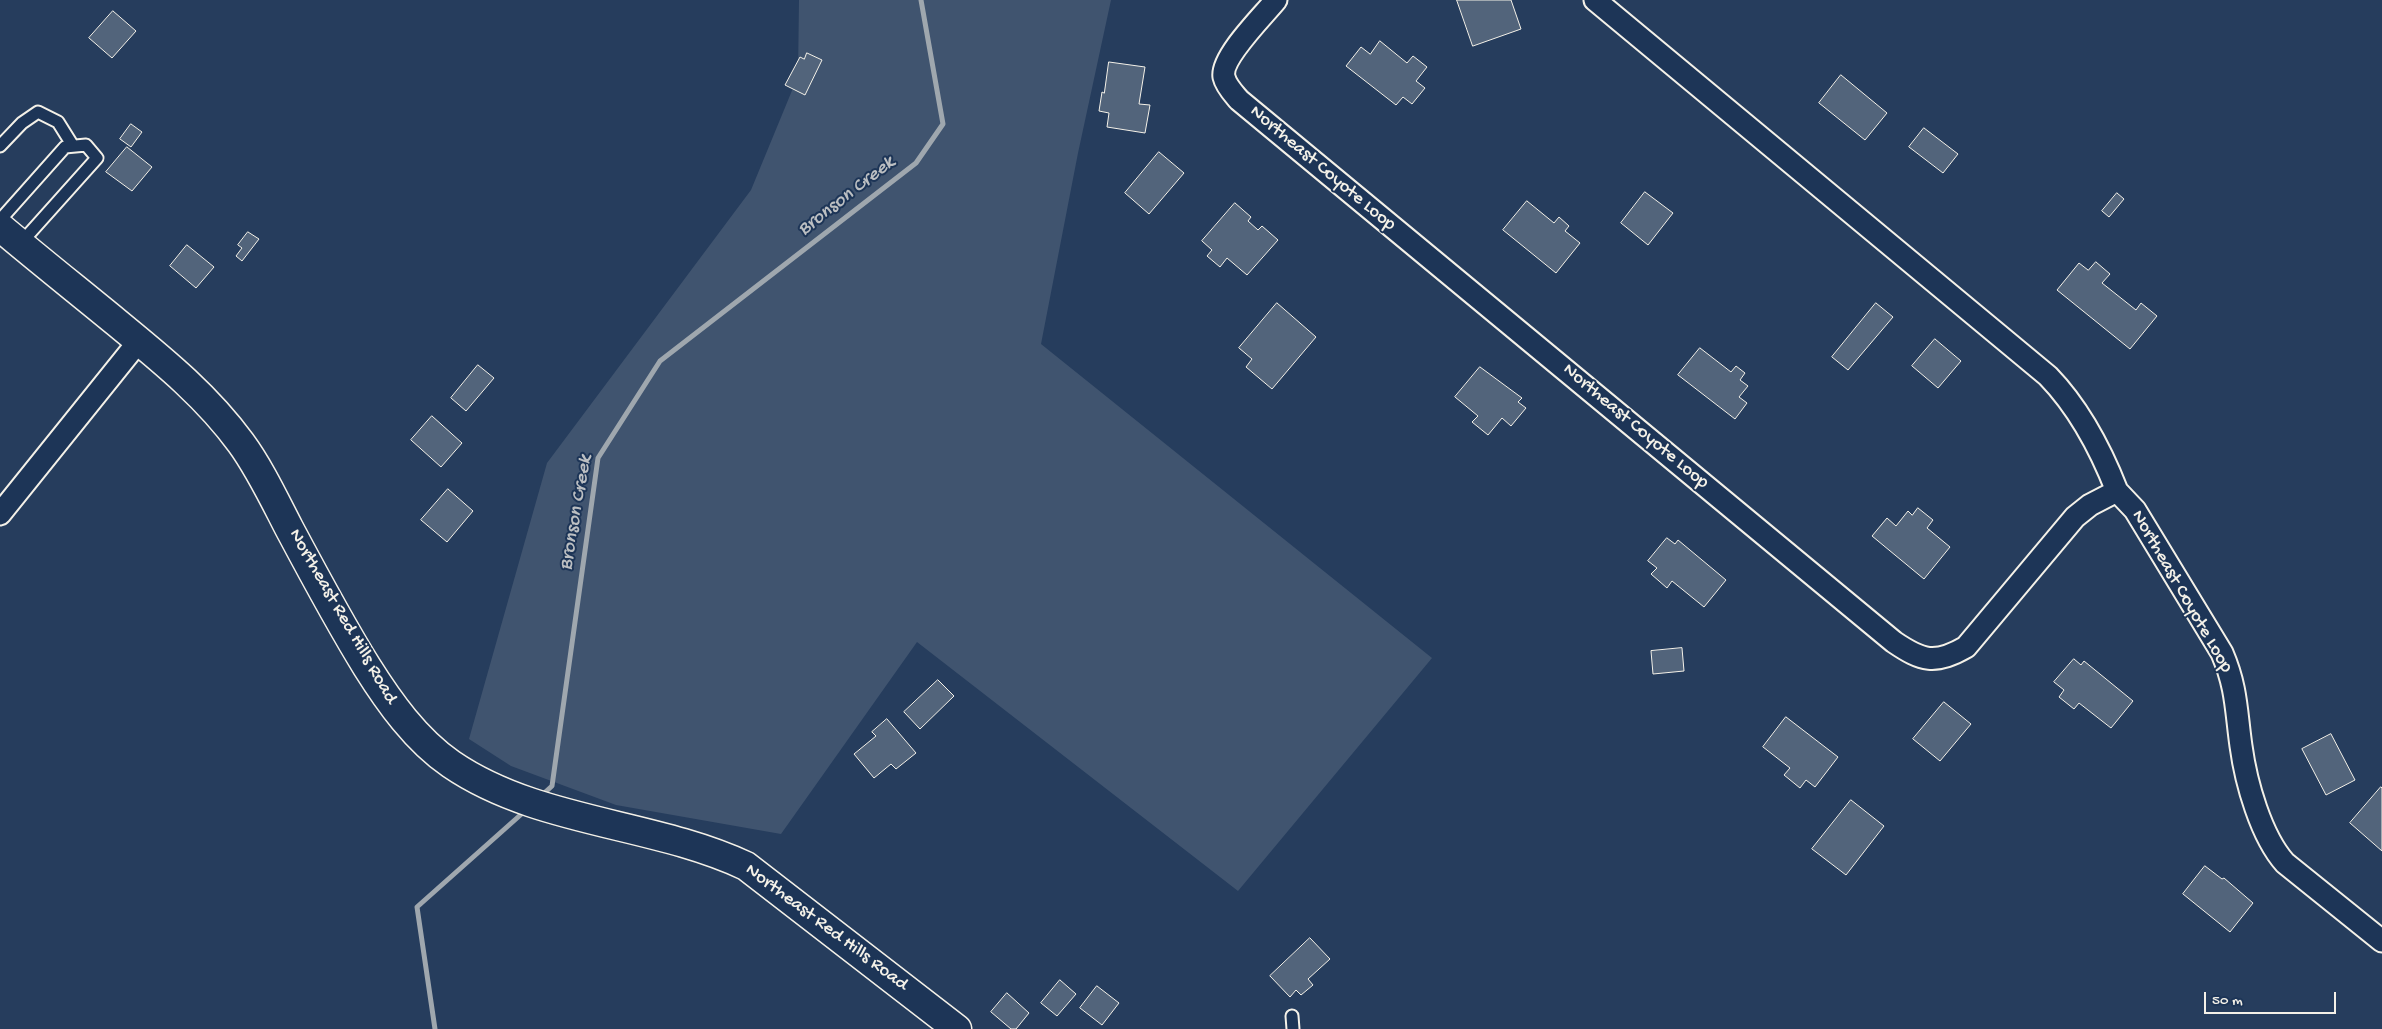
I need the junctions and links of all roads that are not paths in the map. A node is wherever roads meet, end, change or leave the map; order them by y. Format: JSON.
{"nodes":[{"id":1,"x":1276,"y":0,"type":"edge"},
{"id":2,"x":1594,"y":0,"type":"edge"},
{"id":3,"x":0,"y":146,"type":"edge"},
{"id":4,"x":73,"y":146,"type":"junction"},
{"id":5,"x":0,"y":220,"type":"edge"},
{"id":6,"x":10,"y":236,"type":"edge"},
{"id":7,"x":139,"y":341,"type":"junction"},
{"id":8,"x":2117,"y":491,"type":"junction"},
{"id":9,"x":0,"y":514,"type":"edge"},
{"id":10,"x":2382,"y":941,"type":"edge"},
{"id":11,"x":1292,"y":1016,"type":"dead end"},
{"id":12,"x":957,"y":1029,"type":"edge"},
{"id":13,"x":1293,"y":1029,"type":"edge"}],
"edges":[{"from":1,"to":8,"type":"street","name":"Northeast Coyote Loop"},
{"from":2,"to":8,"type":"street","name":"Northeast Coyote Loop"},
{"from":3,"to":4,"type":"lane"},
{"from":4,"to":5,"type":"lane"},
{"from":4,"to":6,"type":"lane"},
{"from":6,"to":7,"type":"street","name":"Northeast Red Hills Road"},
{"from":7,"to":9,"type":"street"},
{"from":7,"to":12,"type":"street","name":"Northeast Red Hills Road"},
{"from":8,"to":10,"type":"street","name":"Northeast Coyote Loop"},
{"from":11,"to":13,"type":"lane"}]}
